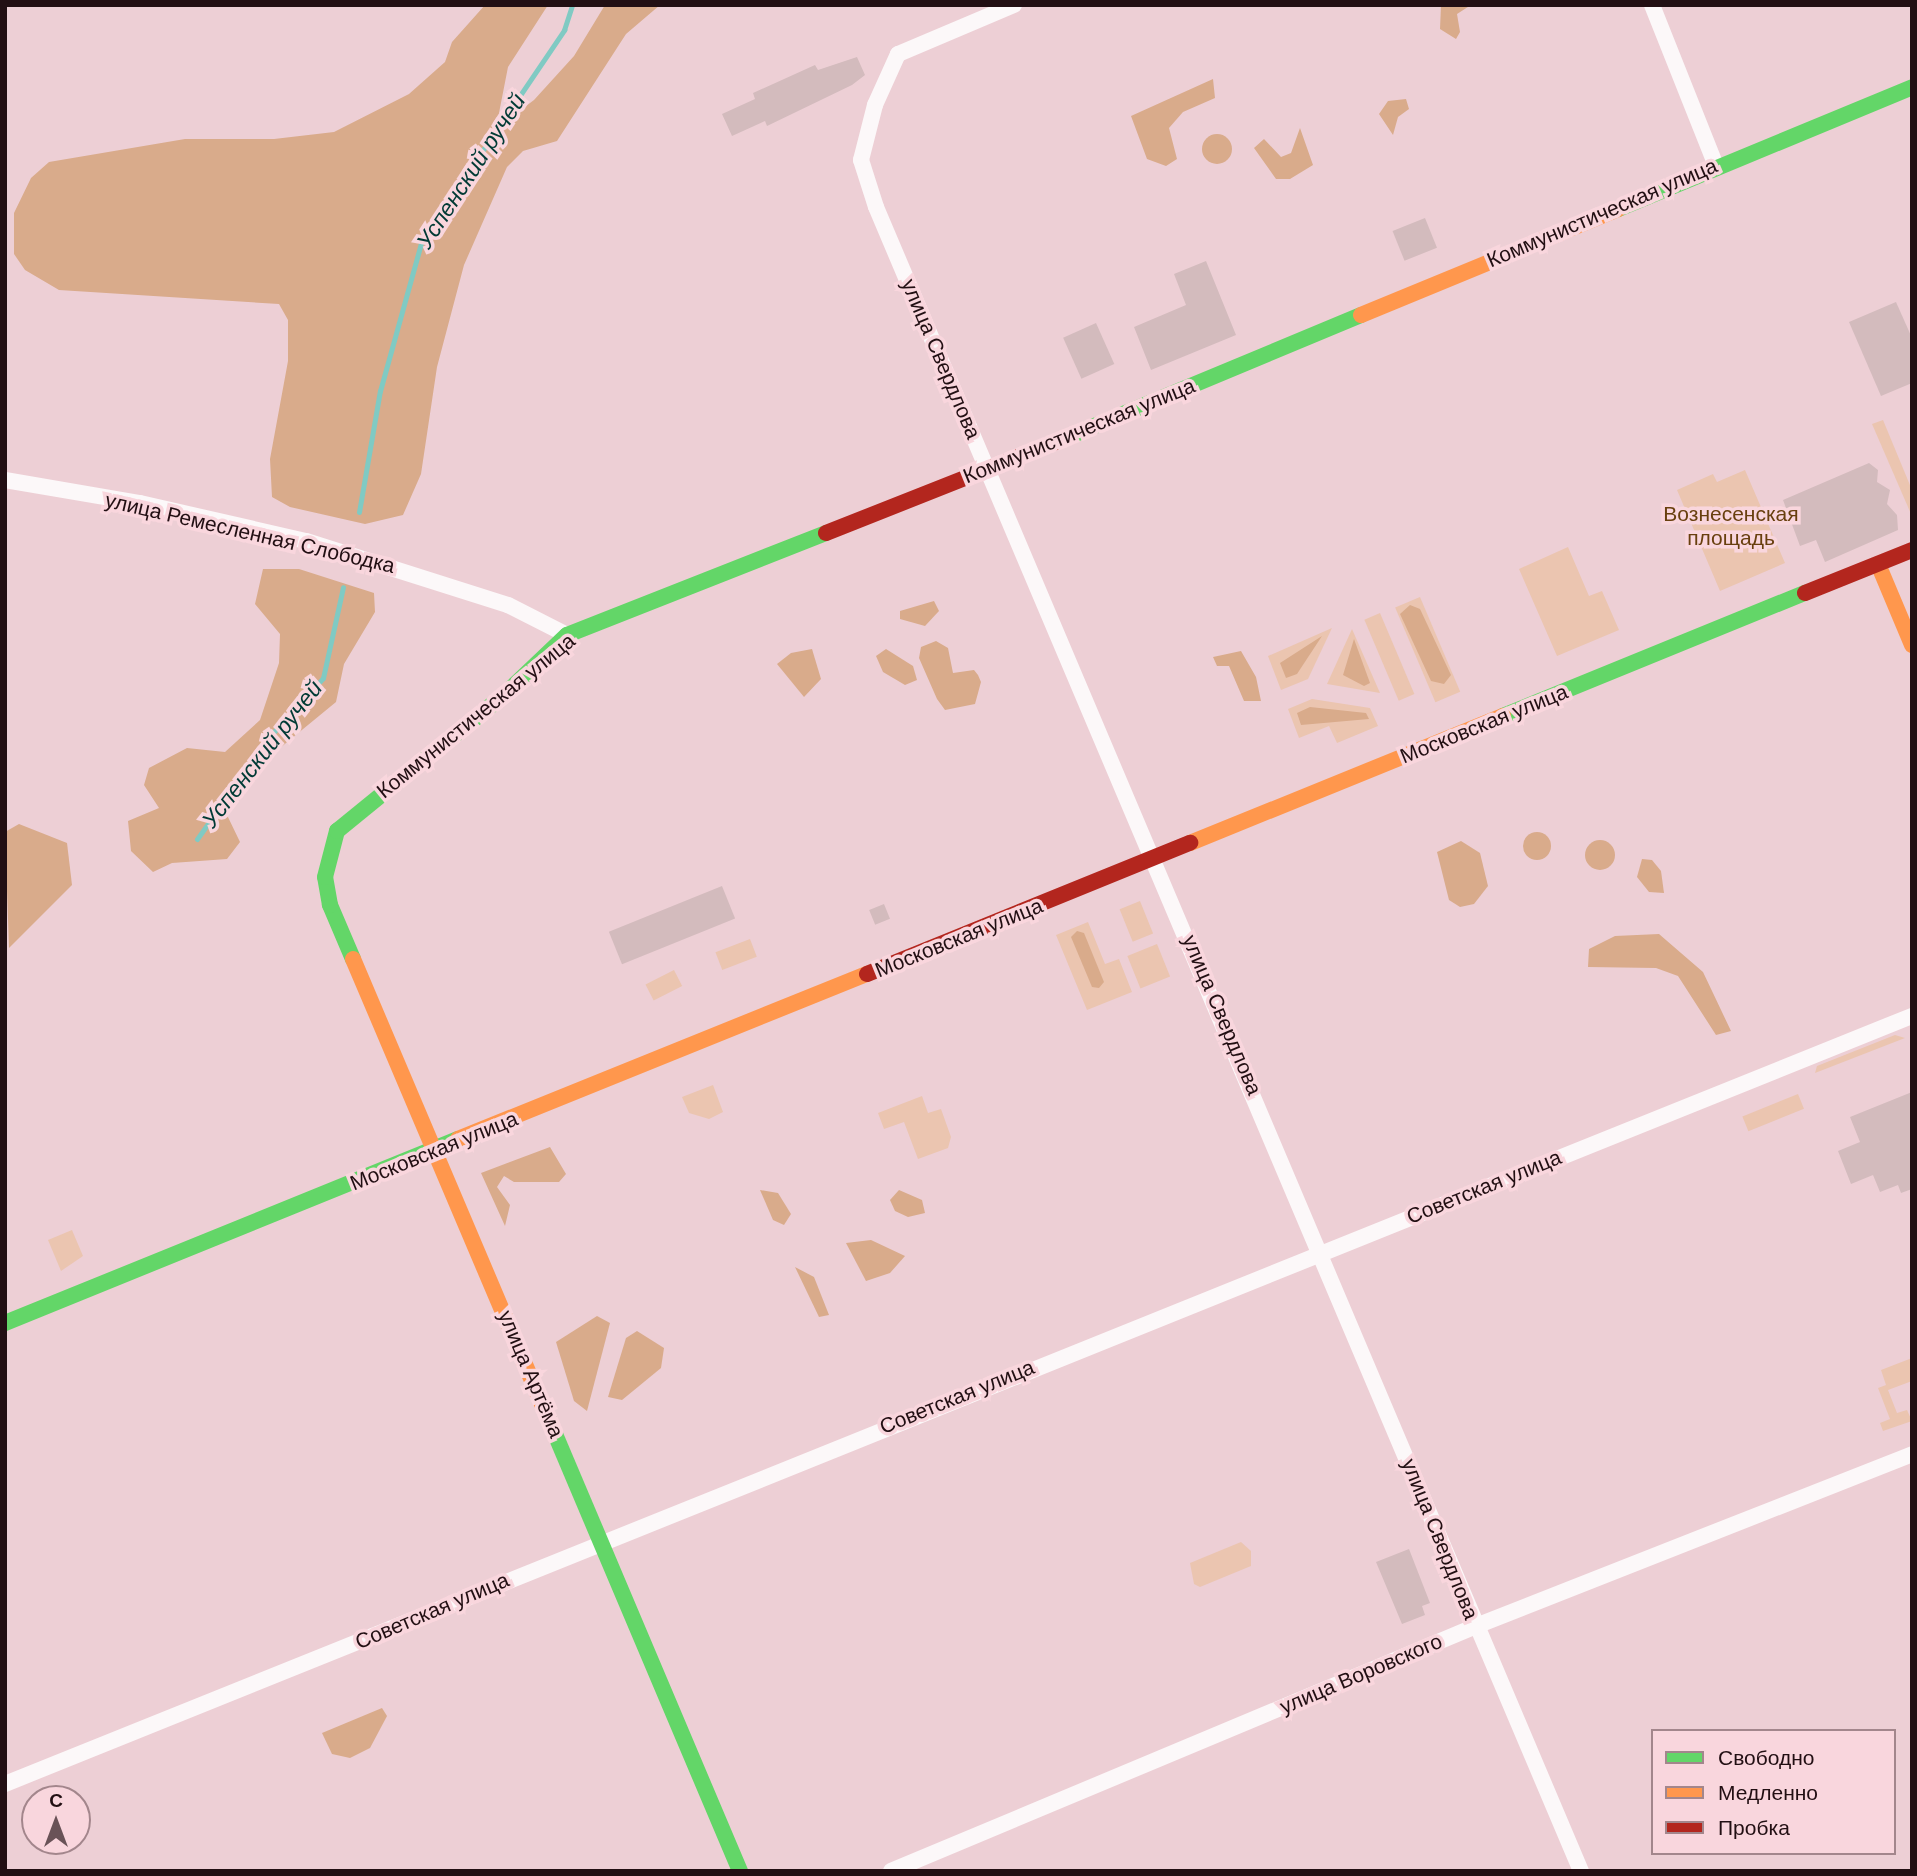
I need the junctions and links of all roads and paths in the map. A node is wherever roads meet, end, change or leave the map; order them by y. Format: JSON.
{"nodes":[{"id":1,"x":1014,"y":5,"type":"edge"},
{"id":2,"x":1652,"y":5,"type":"edge"},
{"id":3,"x":1912,"y":87,"type":"edge"},
{"id":4,"x":1716,"y":166,"type":"junction"},
{"id":5,"x":989,"y":469,"type":"junction"},
{"id":6,"x":5,"y":481,"type":"edge"},
{"id":7,"x":1912,"y":550,"type":"edge"},
{"id":8,"x":1878,"y":564,"type":"junction"},
{"id":9,"x":567,"y":635,"type":"junction"},
{"id":10,"x":1912,"y":645,"type":"edge"},
{"id":11,"x":1156,"y":858,"type":"junction"},
{"id":12,"x":325,"y":877,"type":"joint"},
{"id":13,"x":1912,"y":1016,"type":"edge"},
{"id":14,"x":435,"y":1150,"type":"junction"},
{"id":15,"x":1321,"y":1252,"type":"junction"},
{"id":16,"x":5,"y":1323,"type":"edge"},
{"id":17,"x":1912,"y":1454,"type":"edge"},
{"id":18,"x":601,"y":1540,"type":"junction"},
{"id":19,"x":1476,"y":1626,"type":"junction"},
{"id":20,"x":5,"y":1784,"type":"edge"},
{"id":21,"x":740,"y":1871,"type":"edge"},
{"id":22,"x":891,"y":1871,"type":"edge"},
{"id":23,"x":1581,"y":1871,"type":"edge"}],
"edges":[{"from":1,"to":5,"type":"street","name":"улица Свердлова"},
{"from":2,"to":4,"type":"street"},
{"from":3,"to":4,"type":"street","name":"Коммунистическая улица"},
{"from":4,"to":5,"type":"street","name":"Коммунистическая улица"},
{"from":5,"to":9,"type":"street","name":"Коммунистическая улица"},
{"from":5,"to":11,"type":"street","name":"улица Свердлова"},
{"from":6,"to":9,"type":"street","name":"улица Ремесленная Слободка"},
{"from":7,"to":8,"type":"street","name":"Московская улица"},
{"from":8,"to":10,"type":"street"},
{"from":8,"to":11,"type":"street","name":"Московская улица"},
{"from":9,"to":12,"type":"street","name":"Коммунистическая улица"},
{"from":11,"to":14,"type":"street","name":"Московская улица"},
{"from":11,"to":15,"type":"street","name":"улица Свердлова"},
{"from":12,"to":14,"type":"street","name":"улица Артёма"},
{"from":13,"to":15,"type":"street","name":"Советская улица"},
{"from":14,"to":16,"type":"street","name":"Московская улица"},
{"from":14,"to":18,"type":"street","name":"улица Артёма"},
{"from":15,"to":18,"type":"street","name":"Советская улица"},
{"from":15,"to":19,"type":"street","name":"улица Свердлова"},
{"from":17,"to":19,"type":"street","name":"улица Воровского"},
{"from":18,"to":20,"type":"street","name":"Советская улица"},
{"from":18,"to":21,"type":"street","name":"улица Артёма"},
{"from":19,"to":22,"type":"street","name":"улица Воровского"},
{"from":19,"to":23,"type":"street","name":"улица Свердлова"}]}
